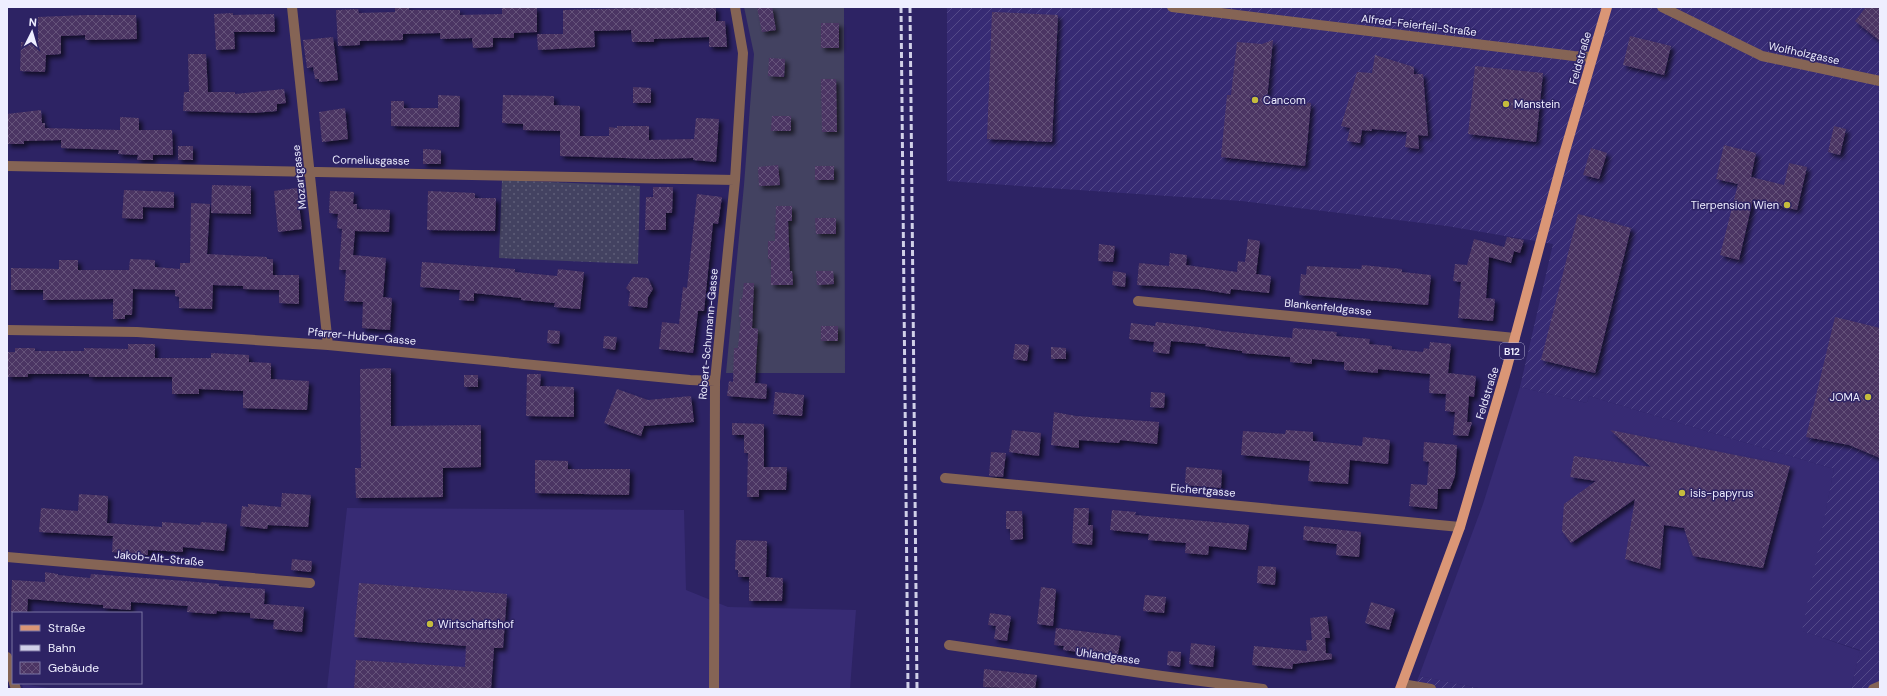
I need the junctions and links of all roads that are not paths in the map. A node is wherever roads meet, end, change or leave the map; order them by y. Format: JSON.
{"nodes":[{"id":1,"x":292,"y":7,"type":"edge"},
{"id":2,"x":735,"y":7,"type":"edge"},
{"id":3,"x":1172,"y":7,"type":"edge"},
{"id":4,"x":1607,"y":7,"type":"edge"},
{"id":5,"x":1662,"y":7,"type":"edge"},
{"id":6,"x":1592,"y":57,"type":"junction"},
{"id":7,"x":1880,"y":81,"type":"edge"},
{"id":8,"x":7,"y":166,"type":"edge"},
{"id":9,"x":310,"y":171,"type":"junction"},
{"id":10,"x":735,"y":180,"type":"junction"},
{"id":11,"x":1138,"y":301,"type":"dead end"},
{"id":12,"x":7,"y":330,"type":"edge"},
{"id":13,"x":1515,"y":338,"type":"junction"},
{"id":14,"x":328,"y":345,"type":"junction"},
{"id":15,"x":715,"y":381,"type":"junction"},
{"id":16,"x":945,"y":478,"type":"dead end"},
{"id":17,"x":1460,"y":527,"type":"junction"},
{"id":18,"x":7,"y":556,"type":"edge"},
{"id":19,"x":310,"y":583,"type":"dead end"},
{"id":20,"x":950,"y":645,"type":"dead end"},
{"id":21,"x":7,"y":657,"type":"edge"},
{"id":22,"x":12,"y":676,"type":"edge"},
{"id":23,"x":1401,"y":686,"type":"edge"},
{"id":24,"x":1880,"y":686,"type":"edge"},
{"id":25,"x":714,"y":689,"type":"edge"},
{"id":26,"x":1264,"y":689,"type":"edge"},
{"id":27,"x":1431,"y":689,"type":"edge"},
{"id":28,"x":1873,"y":689,"type":"edge"}],
"edges":[{"from":1,"to":9,"type":"street","name":"Mozartgasse"},
{"from":2,"to":10,"type":"street","name":"Robert-Schumann-Gasse"},
{"from":3,"to":6,"type":"street","name":"Alfred-Feierfeil-Straße"},
{"from":4,"to":6,"type":"main road","name":"Feldstraße","number":"B12"},
{"from":5,"to":7,"type":"street","name":"Wolfholzgasse"},
{"from":6,"to":13,"type":"main road","name":"Feldstraße","number":"B12"},
{"from":8,"to":9,"type":"street","name":"Corneliusgasse"},
{"from":9,"to":10,"type":"street","name":"Corneliusgasse"},
{"from":9,"to":14,"type":"street","name":"Mozartgasse"},
{"from":10,"to":15,"type":"street","name":"Robert-Schumann-Gasse"},
{"from":11,"to":13,"type":"street","name":"Blankenfeldgasse"},
{"from":12,"to":14,"type":"street","name":"Pfarrer-Huber-Gasse"},
{"from":13,"to":17,"type":"main road","name":"Feldstraße","number":"B12"},
{"from":14,"to":15,"type":"street","name":"Pfarrer-Huber-Gasse"},
{"from":15,"to":25,"type":"street","name":"Robert-Schumann-Gasse"},
{"from":16,"to":17,"type":"street","name":"Eichertgasse"},
{"from":17,"to":23,"type":"main road","name":"Feldstraße","number":"B12"},
{"from":18,"to":19,"type":"street","name":"Jakob-Alt-Straße"},
{"from":20,"to":26,"type":"street","name":"Uhlandgasse"},
{"from":21,"to":22,"type":"street"},
{"from":23,"to":27,"type":"street"},
{"from":24,"to":28,"type":"street"}]}
